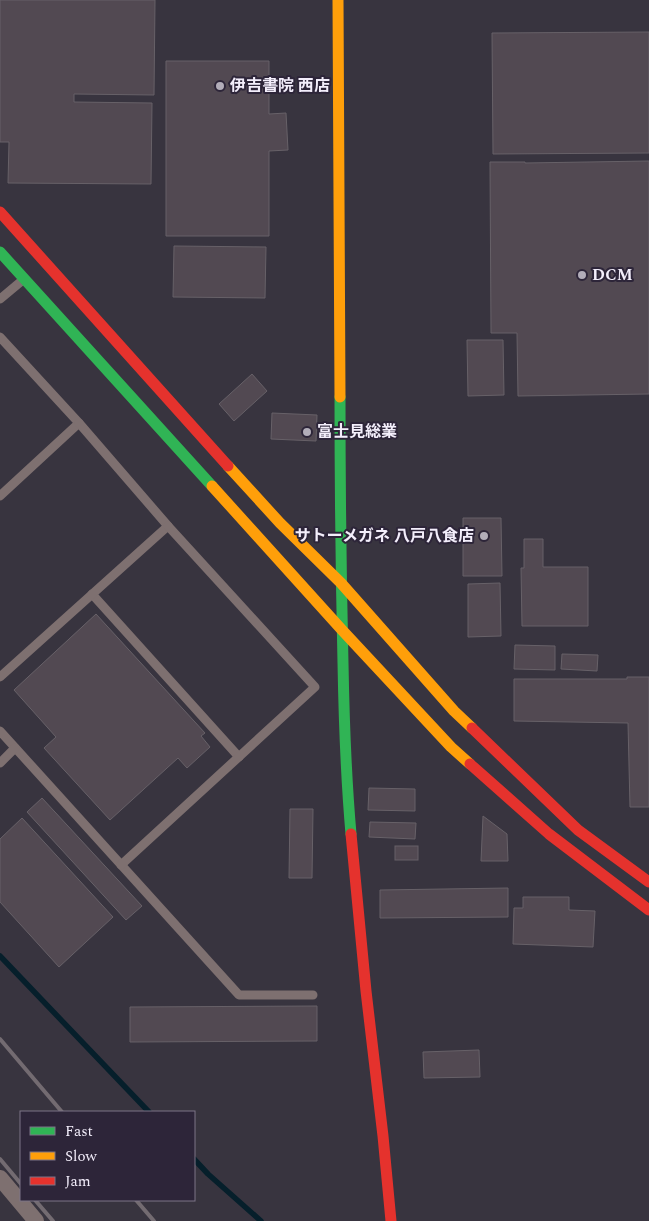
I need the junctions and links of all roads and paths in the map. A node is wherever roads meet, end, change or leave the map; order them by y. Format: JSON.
{"nodes":[{"id":1,"x":338,"y":0,"type":"edge"},
{"id":2,"x":0,"y":212,"type":"edge"},
{"id":3,"x":0,"y":252,"type":"edge"},
{"id":4,"x":24,"y":278,"type":"junction"},
{"id":5,"x":0,"y":299,"type":"edge"},
{"id":6,"x":0,"y":336,"type":"edge"},
{"id":7,"x":79,"y":424,"type":"junction"},
{"id":8,"x":0,"y":495,"type":"edge"},
{"id":9,"x":168,"y":526,"type":"junction"},
{"id":10,"x":341,"y":583,"type":"junction"},
{"id":11,"x":92,"y":594,"type":"junction"},
{"id":12,"x":342,"y":630,"type":"junction"},
{"id":13,"x":0,"y":677,"type":"edge"},
{"id":14,"x":0,"y":731,"type":"edge"},
{"id":15,"x":15,"y":748,"type":"junction"},
{"id":16,"x":239,"y":757,"type":"junction"},
{"id":17,"x":0,"y":762,"type":"edge"},
{"id":18,"x":121,"y":865,"type":"junction"},
{"id":19,"x":649,"y":882,"type":"edge"},
{"id":20,"x":649,"y":910,"type":"edge"},
{"id":21,"x":313,"y":995,"type":"dead end"},
{"id":22,"x":0,"y":1178,"type":"edge"},
{"id":23,"x":36,"y":1221,"type":"edge"},
{"id":24,"x":391,"y":1221,"type":"edge"}],
"edges":[{"from":1,"to":10,"type":"street"},
{"from":2,"to":10,"type":"street"},
{"from":3,"to":4,"type":"street"},
{"from":4,"to":5,"type":"lane"},
{"from":4,"to":12,"type":"street"},
{"from":6,"to":7,"type":"lane"},
{"from":7,"to":8,"type":"lane"},
{"from":7,"to":9,"type":"lane"},
{"from":9,"to":11,"type":"lane"},
{"from":9,"to":16,"type":"lane"},
{"from":10,"to":12,"type":"street"},
{"from":10,"to":19,"type":"street"},
{"from":11,"to":13,"type":"lane"},
{"from":11,"to":16,"type":"lane"},
{"from":12,"to":20,"type":"street"},
{"from":12,"to":24,"type":"street"},
{"from":14,"to":15,"type":"lane"},
{"from":15,"to":17,"type":"lane"},
{"from":15,"to":18,"type":"lane"},
{"from":16,"to":18,"type":"lane"},
{"from":18,"to":21,"type":"lane"},
{"from":22,"to":23,"type":"street"}]}
